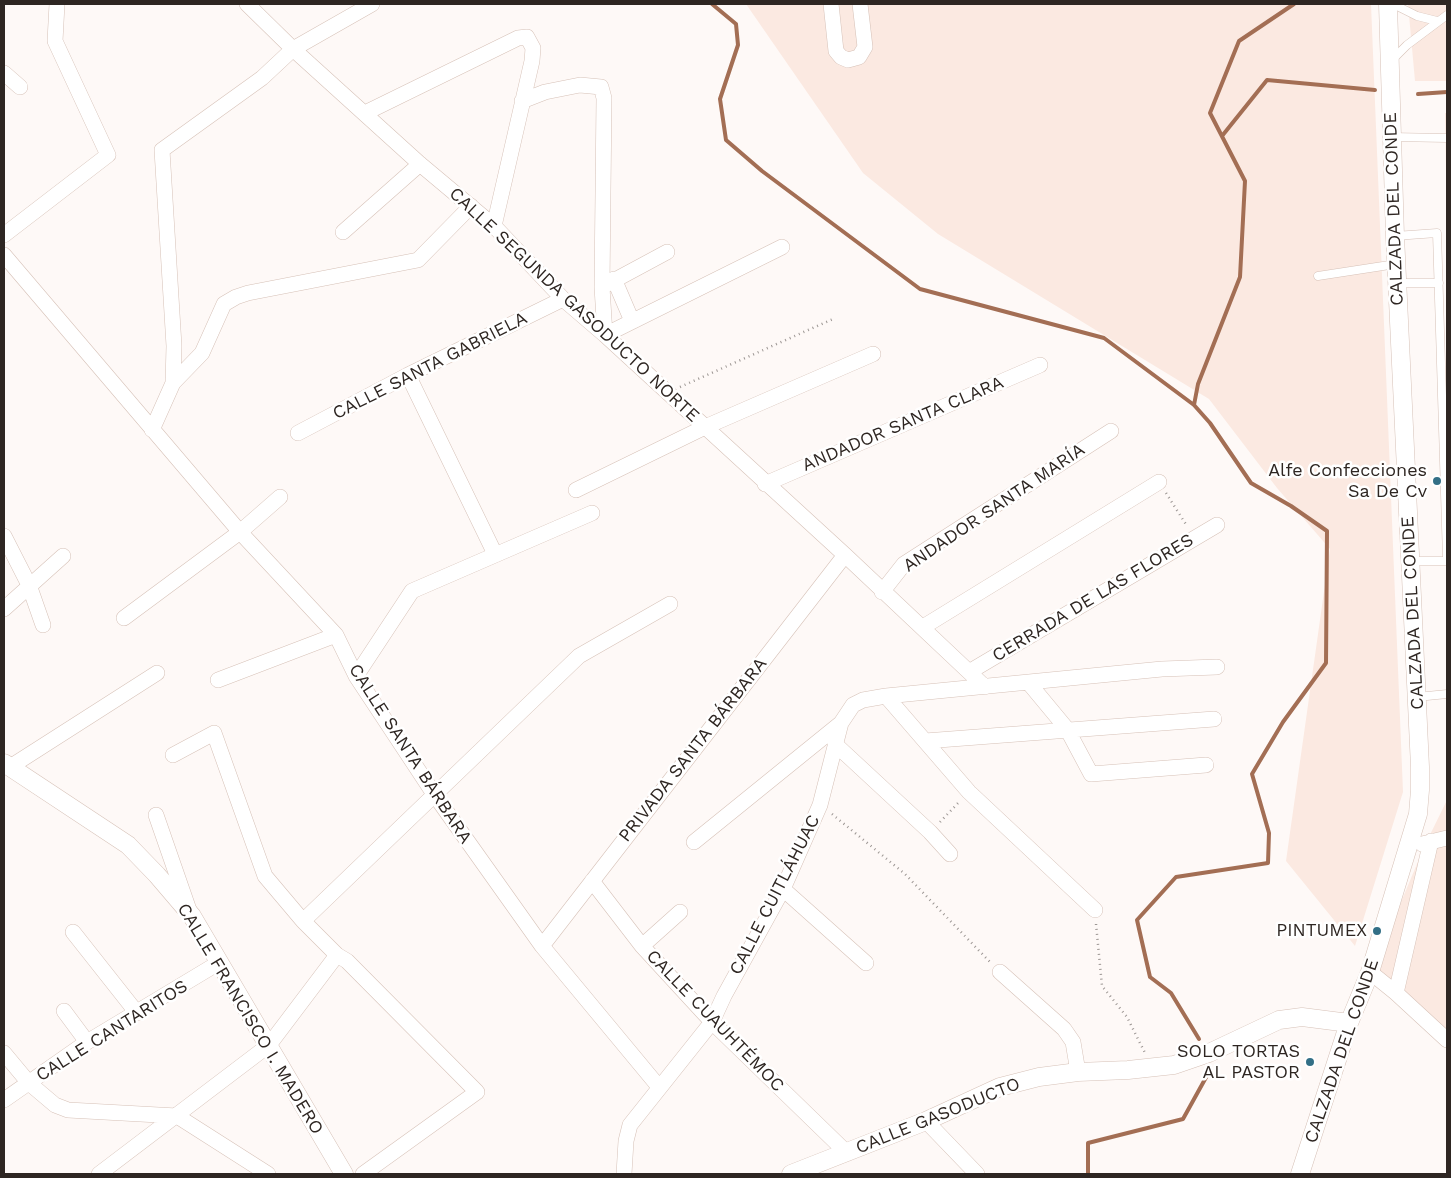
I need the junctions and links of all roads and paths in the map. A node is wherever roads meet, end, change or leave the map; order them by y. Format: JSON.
{"nodes":[{"id":1,"x":57,"y":4,"type":"edge"},
{"id":2,"x":247,"y":4,"type":"edge"},
{"id":3,"x":372,"y":4,"type":"edge"},
{"id":4,"x":831,"y":4,"type":"edge"},
{"id":5,"x":860,"y":4,"type":"edge"},
{"id":6,"x":1388,"y":4,"type":"edge"},
{"id":7,"x":1393,"y":4,"type":"edge"},
{"id":8,"x":1447,"y":15,"type":"edge"},
{"id":9,"x":1437,"y":21,"type":"junction"},
{"id":10,"x":293,"y":49,"type":"junction"},
{"id":11,"x":1388,"y":64,"type":"junction"},
{"id":12,"x":4,"y":73,"type":"edge"},
{"id":13,"x":20,"y":86,"type":"dead end"},
{"id":14,"x":522,"y":101,"type":"junction"},
{"id":15,"x":365,"y":113,"type":"junction"},
{"id":16,"x":1392,"y":137,"type":"junction"},
{"id":17,"x":1447,"y":138,"type":"edge"},
{"id":18,"x":420,"y":164,"type":"junction"},
{"id":19,"x":471,"y":206,"type":"junction"},
{"id":20,"x":494,"y":226,"type":"junction"},
{"id":21,"x":343,"y":232,"type":"dead end"},
{"id":22,"x":1447,"y":232,"type":"edge"},
{"id":23,"x":1437,"y":233,"type":"junction"},
{"id":24,"x":4,"y":236,"type":"edge"},
{"id":25,"x":1395,"y":236,"type":"junction"},
{"id":26,"x":782,"y":247,"type":"dead end"},
{"id":27,"x":666,"y":252,"type":"dead end"},
{"id":28,"x":4,"y":255,"type":"edge"},
{"id":29,"x":1396,"y":264,"type":"junction"},
{"id":30,"x":1318,"y":276,"type":"dead end"},
{"id":31,"x":608,"y":283,"type":"junction"},
{"id":32,"x":1397,"y":283,"type":"junction"},
{"id":33,"x":1439,"y":283,"type":"junction"},
{"id":34,"x":563,"y":299,"type":"junction"},
{"id":35,"x":833,"y":320,"type":"dead end"},
{"id":36,"x":632,"y":321,"type":"junction"},
{"id":37,"x":605,"y":335,"type":"junction"},
{"id":38,"x":873,"y":354,"type":"dead end"},
{"id":39,"x":1040,"y":365,"type":"dead end"},
{"id":40,"x":408,"y":375,"type":"junction"},
{"id":41,"x":173,"y":383,"type":"junction"},
{"id":42,"x":667,"y":392,"type":"junction"},
{"id":43,"x":705,"y":427,"type":"junction"},
{"id":44,"x":152,"y":430,"type":"junction"},
{"id":45,"x":1111,"y":431,"type":"dead end"},
{"id":46,"x":298,"y":433,"type":"dead end"},
{"id":47,"x":1159,"y":482,"type":"joint"},
{"id":48,"x":765,"y":484,"type":"junction"},
{"id":49,"x":576,"y":490,"type":"dead end"},
{"id":50,"x":280,"y":497,"type":"dead end"},
{"id":51,"x":592,"y":513,"type":"dead end"},
{"id":52,"x":1217,"y":525,"type":"dead end"},
{"id":53,"x":240,"y":532,"type":"junction"},
{"id":54,"x":4,"y":536,"type":"edge"},
{"id":55,"x":1195,"y":538,"type":"junction"},
{"id":56,"x":494,"y":554,"type":"junction"},
{"id":57,"x":845,"y":555,"type":"junction"},
{"id":58,"x":63,"y":556,"type":"dead end"},
{"id":59,"x":1447,"y":559,"type":"edge"},
{"id":60,"x":1411,"y":561,"type":"junction"},
{"id":61,"x":29,"y":585,"type":"junction"},
{"id":62,"x":882,"y":592,"type":"junction"},
{"id":63,"x":670,"y":604,"type":"dead end"},
{"id":64,"x":4,"y":609,"type":"edge"},
{"id":65,"x":124,"y":618,"type":"dead end"},
{"id":66,"x":42,"y":625,"type":"dead end"},
{"id":67,"x":923,"y":627,"type":"junction"},
{"id":68,"x":336,"y":635,"type":"junction"},
{"id":69,"x":1217,"y":667,"type":"dead end"},
{"id":70,"x":969,"y":672,"type":"junction"},
{"id":71,"x":157,"y":673,"type":"dead end"},
{"id":72,"x":356,"y":676,"type":"junction"},
{"id":73,"x":218,"y":680,"type":"dead end"},
{"id":74,"x":1028,"y":682,"type":"junction"},
{"id":75,"x":985,"y":687,"type":"junction"},
{"id":76,"x":1447,"y":694,"type":"edge"},
{"id":77,"x":886,"y":696,"type":"junction"},
{"id":78,"x":1417,"y":697,"type":"junction"},
{"id":79,"x":1214,"y":718,"type":"dead end"},
{"id":80,"x":841,"y":723,"type":"junction"},
{"id":81,"x":1067,"y":729,"type":"junction"},
{"id":82,"x":925,"y":741,"type":"junction"},
{"id":83,"x":835,"y":744,"type":"junction"},
{"id":84,"x":173,"y":755,"type":"dead end"},
{"id":85,"x":7,"y":765,"type":"edge"},
{"id":86,"x":1206,"y":765,"type":"dead end"},
{"id":87,"x":969,"y":792,"type":"junction"},
{"id":88,"x":434,"y":794,"type":"junction"},
{"id":89,"x":820,"y":805,"type":"junction"},
{"id":90,"x":156,"y":815,"type":"dead end"},
{"id":91,"x":930,"y":832,"type":"junction"},
{"id":92,"x":1447,"y":838,"type":"edge"},
{"id":93,"x":694,"y":842,"type":"dead end"},
{"id":94,"x":1431,"y":842,"type":"junction"},
{"id":95,"x":1408,"y":846,"type":"junction"},
{"id":96,"x":950,"y":854,"type":"dead end"},
{"id":97,"x":592,"y":881,"type":"junction"},
{"id":98,"x":783,"y":889,"type":"junction"},
{"id":99,"x":1094,"y":910,"type":"joint"},
{"id":100,"x":680,"y":912,"type":"dead end"},
{"id":101,"x":192,"y":916,"type":"junction"},
{"id":102,"x":303,"y":921,"type":"junction"},
{"id":103,"x":73,"y":932,"type":"dead end"},
{"id":104,"x":542,"y":946,"type":"junction"},
{"id":105,"x":642,"y":946,"type":"junction"},
{"id":106,"x":337,"y":954,"type":"junction"},
{"id":107,"x":220,"y":962,"type":"junction"},
{"id":108,"x":866,"y":963,"type":"dead end"},
{"id":109,"x":1000,"y":972,"type":"joint"},
{"id":110,"x":1370,"y":972,"type":"junction"},
{"id":111,"x":1396,"y":993,"type":"junction"},
{"id":112,"x":64,"y":1011,"type":"dead end"},
{"id":113,"x":137,"y":1013,"type":"junction"},
{"id":114,"x":712,"y":1022,"type":"junction"},
{"id":115,"x":1349,"y":1023,"type":"junction"},
{"id":116,"x":1447,"y":1040,"type":"edge"},
{"id":117,"x":87,"y":1042,"type":"junction"},
{"id":118,"x":269,"y":1045,"type":"junction"},
{"id":119,"x":4,"y":1053,"type":"edge"},
{"id":120,"x":1152,"y":1068,"type":"junction"},
{"id":121,"x":1078,"y":1072,"type":"junction"},
{"id":122,"x":29,"y":1083,"type":"junction"},
{"id":123,"x":659,"y":1087,"type":"junction"},
{"id":124,"x":4,"y":1100,"type":"edge"},
{"id":125,"x":178,"y":1116,"type":"junction"},
{"id":126,"x":926,"y":1121,"type":"junction"},
{"id":127,"x":847,"y":1153,"type":"junction"},
{"id":128,"x":99,"y":1174,"type":"edge"},
{"id":129,"x":268,"y":1174,"type":"edge"},
{"id":130,"x":344,"y":1174,"type":"edge"},
{"id":131,"x":363,"y":1174,"type":"edge"},
{"id":132,"x":624,"y":1174,"type":"edge"},
{"id":133,"x":791,"y":1174,"type":"edge"},
{"id":134,"x":977,"y":1174,"type":"edge"},
{"id":135,"x":1300,"y":1174,"type":"edge"}],
"edges":[{"from":1,"to":24,"type":"street"},
{"from":2,"to":10,"type":"street","name":"CALLE SEGUNDA GASODUCTO NORTE"},
{"from":3,"to":10,"type":"street"},
{"from":4,"to":5,"type":"street"},
{"from":6,"to":11,"type":"street","name":"CALZADA DEL CONDE"},
{"from":7,"to":9,"type":"lane"},
{"from":8,"to":9,"type":"lane"},
{"from":9,"to":11,"type":"lane"},
{"from":10,"to":15,"type":"street","name":"CALLE SEGUNDA GASODUCTO NORTE"},
{"from":10,"to":41,"type":"street"},
{"from":11,"to":16,"type":"street","name":"CALZADA DEL CONDE"},
{"from":12,"to":13,"type":"street"},
{"from":14,"to":15,"type":"street"},
{"from":14,"to":20,"type":"street"},
{"from":14,"to":31,"type":"street"},
{"from":15,"to":18,"type":"street","name":"CALLE SEGUNDA GASODUCTO NORTE"},
{"from":16,"to":17,"type":"lane"},
{"from":16,"to":25,"type":"street","name":"CALZADA DEL CONDE"},
{"from":18,"to":19,"type":"street","name":"CALLE SEGUNDA GASODUCTO NORTE"},
{"from":18,"to":21,"type":"street"},
{"from":19,"to":20,"type":"street","name":"CALLE SEGUNDA GASODUCTO NORTE"},
{"from":19,"to":41,"type":"street"},
{"from":20,"to":34,"type":"street","name":"CALLE SEGUNDA GASODUCTO NORTE"},
{"from":22,"to":23,"type":"lane"},
{"from":23,"to":25,"type":"lane"},
{"from":23,"to":33,"type":"lane"},
{"from":25,"to":29,"type":"street","name":"CALZADA DEL CONDE"},
{"from":26,"to":36,"type":"street"},
{"from":27,"to":31,"type":"street"},
{"from":28,"to":44,"type":"street","name":"CALLE SANTA BÁRBARA"},
{"from":29,"to":30,"type":"lane"},
{"from":29,"to":32,"type":"street","name":"CALZADA DEL CONDE"},
{"from":31,"to":36,"type":"street"},
{"from":31,"to":37,"type":"street"},
{"from":32,"to":33,"type":"lane"},
{"from":32,"to":60,"type":"street","name":"CALZADA DEL CONDE"},
{"from":33,"to":59,"type":"lane"},
{"from":34,"to":37,"type":"street","name":"CALLE SEGUNDA GASODUCTO NORTE"},
{"from":34,"to":40,"type":"street","name":"CALLE SANTA GABRIELA"},
{"from":35,"to":42,"type":"path"},
{"from":36,"to":37,"type":"street"},
{"from":37,"to":42,"type":"street","name":"CALLE SEGUNDA GASODUCTO NORTE"},
{"from":38,"to":43,"type":"street"},
{"from":39,"to":48,"type":"street","name":"ANDADOR SANTA CLARA"},
{"from":40,"to":46,"type":"street","name":"CALLE SANTA GABRIELA"},
{"from":40,"to":56,"type":"street"},
{"from":41,"to":44,"type":"street"},
{"from":42,"to":43,"type":"street","name":"CALLE SEGUNDA GASODUCTO NORTE"},
{"from":43,"to":48,"type":"street","name":"CALLE SEGUNDA GASODUCTO NORTE"},
{"from":43,"to":49,"type":"street"},
{"from":44,"to":53,"type":"street","name":"CALLE SANTA BÁRBARA"},
{"from":45,"to":62,"type":"street","name":"ANDADOR SANTA MARÍA"},
{"from":47,"to":55,"type":"path"},
{"from":47,"to":67,"type":"street"},
{"from":48,"to":57,"type":"street","name":"CALLE SEGUNDA GASODUCTO NORTE"},
{"from":50,"to":53,"type":"street"},
{"from":51,"to":56,"type":"street"},
{"from":52,"to":55,"type":"street","name":"CERRADA DE LAS FLORES"},
{"from":53,"to":65,"type":"street"},
{"from":53,"to":68,"type":"street","name":"CALLE SANTA BÁRBARA"},
{"from":54,"to":61,"type":"street"},
{"from":55,"to":70,"type":"street","name":"CERRADA DE LAS FLORES"},
{"from":56,"to":72,"type":"street"},
{"from":57,"to":62,"type":"street","name":"CALLE SEGUNDA GASODUCTO NORTE"},
{"from":57,"to":97,"type":"street","name":"PRIVADA SANTA BÁRBARA"},
{"from":58,"to":61,"type":"street"},
{"from":59,"to":60,"type":"lane"},
{"from":60,"to":78,"type":"street","name":"CALZADA DEL CONDE"},
{"from":61,"to":64,"type":"street"},
{"from":61,"to":66,"type":"street"},
{"from":62,"to":67,"type":"street","name":"CALLE SEGUNDA GASODUCTO NORTE"},
{"from":63,"to":88,"type":"street"},
{"from":67,"to":70,"type":"street","name":"CALLE SEGUNDA GASODUCTO NORTE"},
{"from":68,"to":72,"type":"street","name":"CALLE SANTA BÁRBARA"},
{"from":68,"to":73,"type":"street"},
{"from":69,"to":74,"type":"street","name":"CALLE CUITLÁHUAC"},
{"from":70,"to":75,"type":"street","name":"CALLE SEGUNDA GASODUCTO NORTE"},
{"from":71,"to":85,"type":"street"},
{"from":72,"to":88,"type":"street","name":"CALLE SANTA BÁRBARA"},
{"from":74,"to":75,"type":"street","name":"CALLE CUITLÁHUAC"},
{"from":74,"to":81,"type":"street"},
{"from":75,"to":77,"type":"street","name":"CALLE CUITLÁHUAC"},
{"from":76,"to":78,"type":"lane"},
{"from":77,"to":80,"type":"street","name":"CALLE CUITLÁHUAC"},
{"from":77,"to":82,"type":"street"},
{"from":78,"to":95,"type":"street","name":"CALZADA DEL CONDE"},
{"from":79,"to":81,"type":"street"},
{"from":80,"to":83,"type":"street","name":"CALLE CUITLÁHUAC"},
{"from":80,"to":93,"type":"street"},
{"from":81,"to":82,"type":"street"},
{"from":81,"to":86,"type":"street"},
{"from":82,"to":87,"type":"street"},
{"from":83,"to":89,"type":"street","name":"CALLE CUITLÁHUAC"},
{"from":83,"to":91,"type":"street"},
{"from":84,"to":102,"type":"street"},
{"from":85,"to":101,"type":"street","name":"CALLE FRANCISCO I. MADERO"},
{"from":87,"to":91,"type":"path"},
{"from":87,"to":99,"type":"street"},
{"from":88,"to":102,"type":"street"},
{"from":88,"to":104,"type":"street","name":"CALLE SANTA BÁRBARA"},
{"from":89,"to":98,"type":"street","name":"CALLE CUITLÁHUAC"},
{"from":89,"to":109,"type":"path"},
{"from":90,"to":101,"type":"street"},
{"from":91,"to":96,"type":"street"},
{"from":92,"to":94,"type":"street"},
{"from":94,"to":95,"type":"street"},
{"from":94,"to":111,"type":"street"},
{"from":95,"to":110,"type":"street","name":"CALZADA DEL CONDE"},
{"from":97,"to":104,"type":"street","name":"PRIVADA SANTA BÁRBARA"},
{"from":97,"to":105,"type":"street","name":"CALLE CUAUHTÉMOC"},
{"from":98,"to":108,"type":"street"},
{"from":98,"to":114,"type":"street","name":"CALLE CUITLÁHUAC"},
{"from":99,"to":120,"type":"path"},
{"from":100,"to":105,"type":"street"},
{"from":101,"to":107,"type":"street","name":"CALLE FRANCISCO I. MADERO"},
{"from":102,"to":106,"type":"street"},
{"from":103,"to":113,"type":"street"},
{"from":104,"to":123,"type":"street","name":"CALLE SANTA BÁRBARA"},
{"from":105,"to":114,"type":"street","name":"CALLE CUAUHTÉMOC"},
{"from":106,"to":118,"type":"street"},
{"from":106,"to":131,"type":"street"},
{"from":107,"to":113,"type":"street","name":"CALLE CANTARITOS"},
{"from":107,"to":118,"type":"street","name":"CALLE FRANCISCO I. MADERO"},
{"from":109,"to":121,"type":"street"},
{"from":110,"to":111,"type":"street"},
{"from":110,"to":115,"type":"street","name":"CALZADA DEL CONDE"},
{"from":111,"to":116,"type":"street"},
{"from":112,"to":117,"type":"street"},
{"from":113,"to":117,"type":"street","name":"CALLE CANTARITOS"},
{"from":114,"to":123,"type":"street","name":"CALLE CUITLÁHUAC"},
{"from":114,"to":127,"type":"street","name":"CALLE CUAUHTÉMOC"},
{"from":115,"to":120,"type":"street","name":"CALLE GASODUCTO"},
{"from":115,"to":135,"type":"street","name":"CALZADA DEL CONDE"},
{"from":117,"to":122,"type":"street","name":"CALLE CANTARITOS"},
{"from":118,"to":125,"type":"street"},
{"from":118,"to":130,"type":"street","name":"CALLE FRANCISCO I. MADERO"},
{"from":119,"to":122,"type":"street"},
{"from":120,"to":121,"type":"street","name":"CALLE GASODUCTO"},
{"from":121,"to":126,"type":"street","name":"CALLE GASODUCTO"},
{"from":122,"to":124,"type":"street","name":"CALLE CANTARITOS"},
{"from":122,"to":125,"type":"street"},
{"from":123,"to":132,"type":"street","name":"CALLE CUITLÁHUAC"},
{"from":125,"to":128,"type":"street"},
{"from":125,"to":129,"type":"street"},
{"from":126,"to":127,"type":"street","name":"CALLE GASODUCTO"},
{"from":126,"to":134,"type":"street"},
{"from":127,"to":133,"type":"street","name":"CALLE GASODUCTO"}]}
